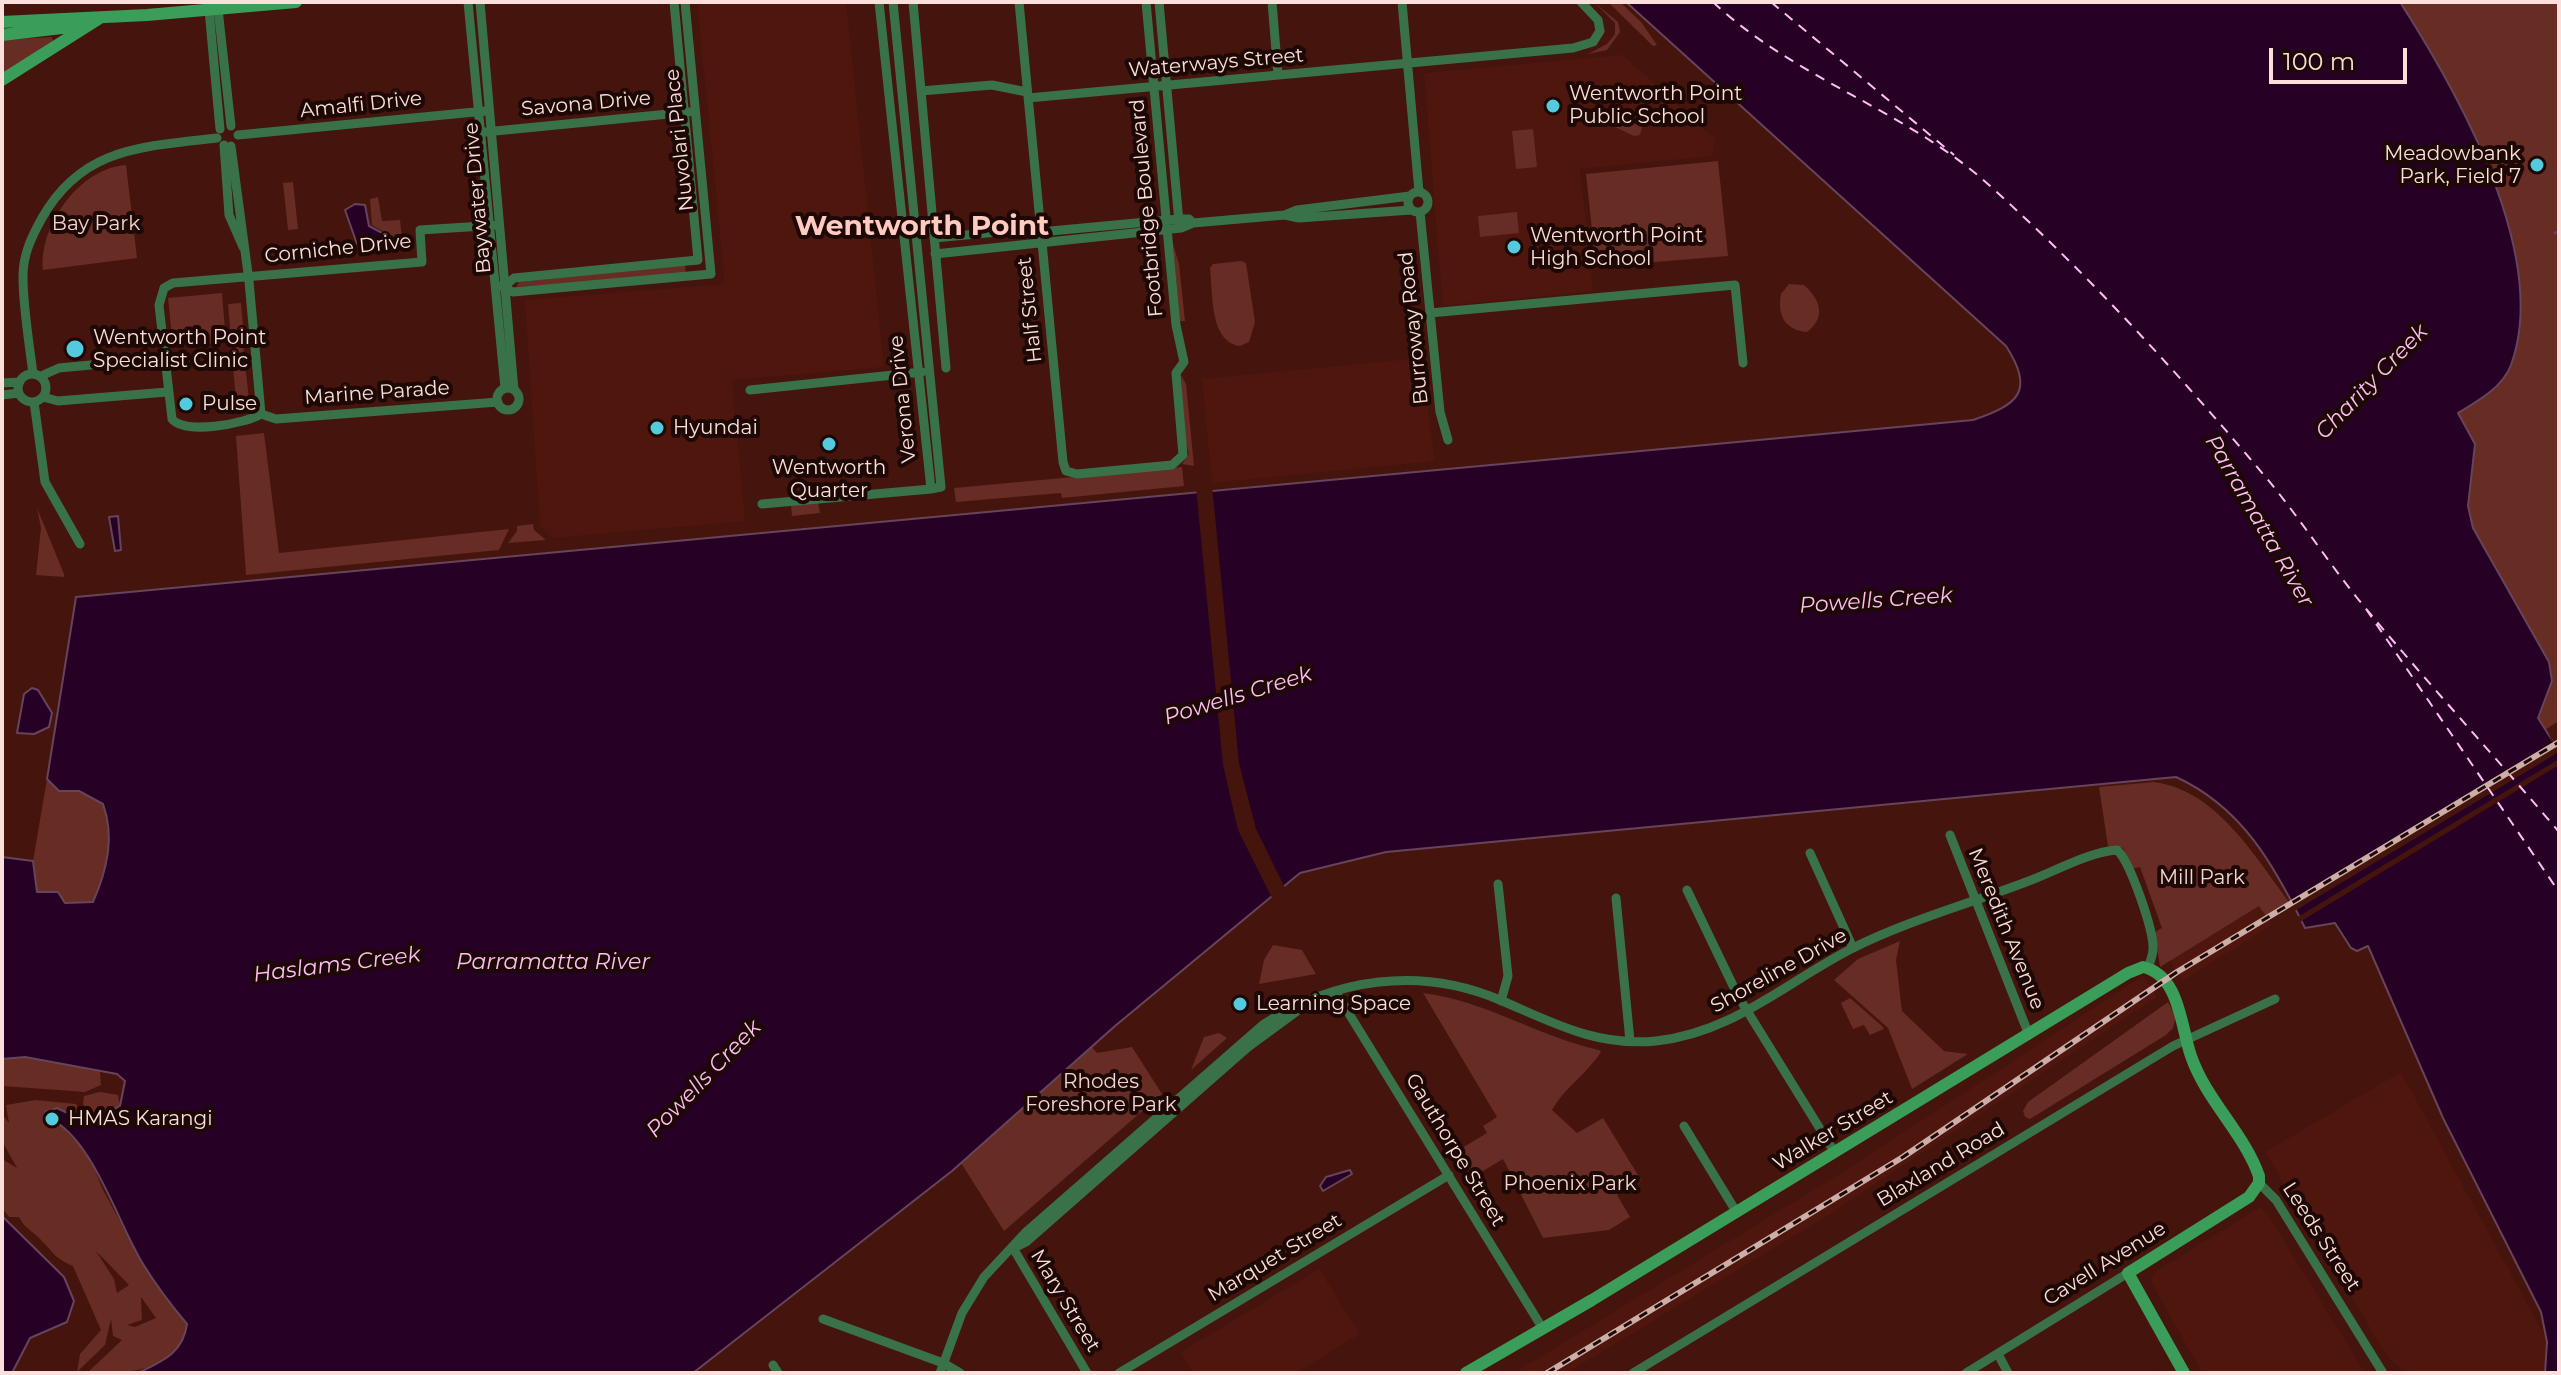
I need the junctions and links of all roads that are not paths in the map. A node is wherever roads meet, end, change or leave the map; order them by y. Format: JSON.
{"nodes":[{"id":1,"x":296,"y":2,"type":"edge"},
{"id":2,"x":468,"y":2,"type":"edge"},
{"id":3,"x":480,"y":2,"type":"edge"},
{"id":4,"x":674,"y":2,"type":"edge"},
{"id":5,"x":685,"y":2,"type":"edge"},
{"id":6,"x":879,"y":2,"type":"edge"},
{"id":7,"x":893,"y":2,"type":"edge"},
{"id":8,"x":913,"y":2,"type":"edge"},
{"id":9,"x":1019,"y":2,"type":"edge"},
{"id":10,"x":1146,"y":2,"type":"edge"},
{"id":11,"x":1159,"y":2,"type":"edge"},
{"id":12,"x":1272,"y":2,"type":"edge"},
{"id":13,"x":1402,"y":2,"type":"edge"},
{"id":14,"x":1581,"y":2,"type":"edge"},
{"id":15,"x":214,"y":10,"type":"junction"},
{"id":16,"x":100,"y":18,"type":"junction"},
{"id":17,"x":2,"y":22,"type":"edge"},
{"id":18,"x":2,"y":35,"type":"edge"},
{"id":19,"x":1408,"y":63,"type":"junction"},
{"id":20,"x":1278,"y":75,"type":"junction"},
{"id":21,"x":2,"y":80,"type":"edge"},
{"id":22,"x":1166,"y":86,"type":"junction"},
{"id":23,"x":1154,"y":87,"type":"junction"},
{"id":24,"x":921,"y":91,"type":"junction"},
{"id":25,"x":902,"y":94,"type":"junction"},
{"id":26,"x":889,"y":95,"type":"junction"},
{"id":27,"x":1028,"y":95,"type":"junction"},
{"id":28,"x":484,"y":111,"type":"junction"},
{"id":29,"x":690,"y":112,"type":"junction"},
{"id":30,"x":231,"y":126,"type":"junction"},
{"id":31,"x":486,"y":132,"type":"junction"},
{"id":32,"x":238,"y":135,"type":"junction"},
{"id":33,"x":223,"y":139,"type":"junction"},
{"id":34,"x":1414,"y":194,"type":"junction"},
{"id":35,"x":1416,"y":211,"type":"junction"},
{"id":36,"x":1285,"y":215,"type":"junction"},
{"id":37,"x":1179,"y":224,"type":"junction"},
{"id":38,"x":495,"y":225,"type":"junction"},
{"id":39,"x":1167,"y":225,"type":"junction"},
{"id":40,"x":1041,"y":234,"type":"junction"},
{"id":41,"x":934,"y":238,"type":"junction"},
{"id":42,"x":917,"y":248,"type":"junction"},
{"id":43,"x":905,"y":250,"type":"junction"},
{"id":44,"x":935,"y":254,"type":"junction"},
{"id":45,"x":698,"y":260,"type":"junction"},
{"id":46,"x":711,"y":274,"type":"junction"},
{"id":47,"x":247,"y":276,"type":"junction"},
{"id":48,"x":500,"y":287,"type":"junction"},
{"id":49,"x":1430,"y":313,"type":"junction"},
{"id":50,"x":164,"y":358,"type":"junction"},
{"id":51,"x":1743,"y":363,"type":"dead end"},
{"id":52,"x":946,"y":368,"type":"dead end"},
{"id":53,"x":924,"y":372,"type":"junction"},
{"id":54,"x":37,"y":375,"type":"junction"},
{"id":55,"x":20,"y":382,"type":"junction"},
{"id":56,"x":2,"y":383,"type":"edge"},
{"id":57,"x":510,"y":389,"type":"junction"},
{"id":58,"x":750,"y":390,"type":"dead end"},
{"id":59,"x":167,"y":392,"type":"junction"},
{"id":60,"x":19,"y":393,"type":"junction"},
{"id":61,"x":2,"y":395,"type":"edge"},
{"id":62,"x":39,"y":399,"type":"junction"},
{"id":63,"x":498,"y":402,"type":"junction"},
{"id":64,"x":261,"y":414,"type":"junction"},
{"id":65,"x":1448,"y":440,"type":"dead end"},
{"id":66,"x":1066,"y":471,"type":"joint"},
{"id":67,"x":762,"y":504,"type":"dead end"},
{"id":68,"x":80,"y":544,"type":"dead end"},
{"id":69,"x":1950,"y":835,"type":"dead end"},
{"id":70,"x":1810,"y":853,"type":"dead end"},
{"id":71,"x":1498,"y":884,"type":"dead end"},
{"id":72,"x":1687,"y":890,"type":"dead end"},
{"id":73,"x":1616,"y":898,"type":"dead end"},
{"id":74,"x":1976,"y":901,"type":"junction"},
{"id":75,"x":1853,"y":948,"type":"junction"},
{"id":76,"x":2148,"y":968,"type":"junction"},
{"id":77,"x":1335,"y":991,"type":"junction"},
{"id":78,"x":2275,"y":999,"type":"dead end"},
{"id":79,"x":1501,"y":1001,"type":"junction"},
{"id":80,"x":1747,"y":1012,"type":"junction"},
{"id":81,"x":2029,"y":1035,"type":"junction"},
{"id":82,"x":2187,"y":1038,"type":"junction"},
{"id":83,"x":1630,"y":1041,"type":"junction"},
{"id":84,"x":1684,"y":1126,"type":"dead end"},
{"id":85,"x":1835,"y":1153,"type":"junction"},
{"id":86,"x":1449,"y":1175,"type":"junction"},
{"id":87,"x":2259,"y":1183,"type":"junction"},
{"id":88,"x":1737,"y":1213,"type":"junction"},
{"id":89,"x":1013,"y":1248,"type":"junction"},
{"id":90,"x":2128,"y":1273,"type":"junction"},
{"id":91,"x":823,"y":1319,"type":"dead end"},
{"id":92,"x":1543,"y":1329,"type":"junction"},
{"id":93,"x":1998,"y":1354,"type":"junction"},
{"id":94,"x":941,"y":1368,"type":"edge"},
{"id":95,"x":960,"y":1373,"type":"edge"},
{"id":96,"x":1087,"y":1373,"type":"edge"},
{"id":97,"x":1119,"y":1373,"type":"edge"},
{"id":98,"x":1466,"y":1373,"type":"edge"},
{"id":99,"x":1633,"y":1373,"type":"edge"},
{"id":100,"x":1966,"y":1373,"type":"edge"},
{"id":101,"x":2008,"y":1373,"type":"edge"},
{"id":102,"x":2184,"y":1373,"type":"edge"},
{"id":103,"x":2383,"y":1373,"type":"edge"}],
"edges":[{"from":1,"to":15,"type":"street"},
{"from":2,"to":28,"type":"street","name":"Baywater Drive"},
{"from":3,"to":28,"type":"street","name":"Baywater Drive"},
{"from":4,"to":29,"type":"street","name":"Nuvolari Place"},
{"from":5,"to":29,"type":"street","name":"Nuvolari Place"},
{"from":6,"to":26,"type":"street","name":"Verona Drive"},
{"from":7,"to":25,"type":"street","name":"Verona Drive"},
{"from":8,"to":24,"type":"street"},
{"from":9,"to":27,"type":"street","name":"Half Street"},
{"from":10,"to":23,"type":"street","name":"Footbridge Boulevard"},
{"from":11,"to":22,"type":"street","name":"Footbridge Boulevard"},
{"from":12,"to":20,"type":"street"},
{"from":13,"to":19,"type":"street"},
{"from":14,"to":19,"type":"street","name":"Waterways Street"},
{"from":15,"to":16,"type":"street"},
{"from":15,"to":30,"type":"street"},
{"from":15,"to":33,"type":"street"},
{"from":16,"to":17,"type":"street"},
{"from":16,"to":18,"type":"street"},
{"from":16,"to":21,"type":"street"},
{"from":19,"to":20,"type":"street","name":"Waterways Street"},
{"from":19,"to":34,"type":"street"},
{"from":20,"to":22,"type":"street","name":"Waterways Street"},
{"from":22,"to":23,"type":"street","name":"Waterways Street"},
{"from":22,"to":37,"type":"street","name":"Footbridge Boulevard"},
{"from":23,"to":27,"type":"street","name":"Waterways Street"},
{"from":23,"to":39,"type":"street","name":"Footbridge Boulevard"},
{"from":24,"to":27,"type":"street"},
{"from":24,"to":41,"type":"street"},
{"from":25,"to":26,"type":"street"},
{"from":25,"to":42,"type":"street","name":"Verona Drive"},
{"from":26,"to":43,"type":"street","name":"Verona Drive"},
{"from":27,"to":40,"type":"street","name":"Half Street"},
{"from":28,"to":31,"type":"street","name":"Baywater Drive"},
{"from":28,"to":32,"type":"street","name":"Amalfi Drive"},
{"from":29,"to":31,"type":"street","name":"Savona Drive"},
{"from":29,"to":45,"type":"street","name":"Nuvolari Place"},
{"from":29,"to":46,"type":"street","name":"Nuvolari Place"},
{"from":30,"to":32,"type":"street"},
{"from":30,"to":33,"type":"street"},
{"from":31,"to":38,"type":"street","name":"Baywater Drive"},
{"from":32,"to":33,"type":"street"},
{"from":33,"to":47,"type":"street"},
{"from":33,"to":54,"type":"street"},
{"from":34,"to":35,"type":"street"},
{"from":34,"to":35,"type":"street"},
{"from":34,"to":36,"type":"street"},
{"from":35,"to":36,"type":"street"},
{"from":35,"to":49,"type":"street","name":"Burroway Road"},
{"from":36,"to":37,"type":"street"},
{"from":37,"to":39,"type":"street"},
{"from":38,"to":47,"type":"street","name":"Corniche Drive"},
{"from":38,"to":48,"type":"street","name":"Baywater Drive"},
{"from":39,"to":40,"type":"street"},
{"from":39,"to":66,"type":"street","name":"Footbridge Boulevard"},
{"from":40,"to":41,"type":"street"},
{"from":40,"to":44,"type":"street"},
{"from":40,"to":66,"type":"street","name":"Half Street"},
{"from":41,"to":44,"type":"street"},
{"from":42,"to":43,"type":"street"},
{"from":42,"to":53,"type":"street","name":"Verona Drive"},
{"from":43,"to":53,"type":"street","name":"Verona Drive"},
{"from":44,"to":52,"type":"street"},
{"from":45,"to":46,"type":"street"},
{"from":45,"to":48,"type":"street"},
{"from":46,"to":48,"type":"street"},
{"from":47,"to":50,"type":"street"},
{"from":47,"to":64,"type":"street"},
{"from":48,"to":57,"type":"street","name":"Baywater Drive"},
{"from":49,"to":51,"type":"street"},
{"from":49,"to":65,"type":"street","name":"Burroway Road"},
{"from":50,"to":54,"type":"street"},
{"from":50,"to":59,"type":"street"},
{"from":53,"to":58,"type":"street"},
{"from":53,"to":67,"type":"street","name":"Verona Drive"},
{"from":54,"to":55,"type":"street"},
{"from":54,"to":62,"type":"street"},
{"from":55,"to":56,"type":"street"},
{"from":55,"to":60,"type":"street"},
{"from":57,"to":63,"type":"street"},
{"from":57,"to":63,"type":"street"},
{"from":59,"to":62,"type":"street"},
{"from":59,"to":64,"type":"street","name":"Marine Parade"},
{"from":60,"to":61,"type":"street"},
{"from":60,"to":62,"type":"street"},
{"from":62,"to":68,"type":"street"},
{"from":63,"to":64,"type":"street","name":"Marine Parade"},
{"from":69,"to":74,"type":"street","name":"Meredith Avenue"},
{"from":70,"to":75,"type":"street"},
{"from":71,"to":79,"type":"street"},
{"from":72,"to":80,"type":"street"},
{"from":73,"to":83,"type":"street"},
{"from":74,"to":75,"type":"street","name":"Shoreline Drive"},
{"from":74,"to":76,"type":"street","name":"Shoreline Drive"},
{"from":74,"to":81,"type":"street","name":"Meredith Avenue"},
{"from":75,"to":80,"type":"street","name":"Shoreline Drive"},
{"from":76,"to":81,"type":"street","name":"Walker Street"},
{"from":76,"to":82,"type":"street"},
{"from":77,"to":79,"type":"street","name":"Shoreline Drive"},
{"from":77,"to":86,"type":"street","name":"Gauthorpe Street"},
{"from":77,"to":89,"type":"street","name":"Shoreline Drive"},
{"from":78,"to":82,"type":"street","name":"Blaxland Road"},
{"from":79,"to":83,"type":"street","name":"Shoreline Drive"},
{"from":80,"to":83,"type":"street","name":"Shoreline Drive"},
{"from":80,"to":85,"type":"street"},
{"from":81,"to":85,"type":"street","name":"Walker Street"},
{"from":82,"to":87,"type":"street","name":"Leeds Street"},
{"from":82,"to":99,"type":"street","name":"Blaxland Road"},
{"from":84,"to":88,"type":"street"},
{"from":85,"to":88,"type":"street","name":"Walker Street"},
{"from":86,"to":92,"type":"street","name":"Gauthorpe Street"},
{"from":86,"to":97,"type":"street","name":"Marquet Street"},
{"from":87,"to":90,"type":"street","name":"Cavell Avenue"},
{"from":87,"to":103,"type":"street","name":"Leeds Street"},
{"from":88,"to":92,"type":"street","name":"Walker Street"},
{"from":89,"to":94,"type":"street","name":"Shoreline Drive"},
{"from":89,"to":96,"type":"street","name":"Mary Street"},
{"from":90,"to":93,"type":"street","name":"Cavell Avenue"},
{"from":90,"to":102,"type":"street"},
{"from":91,"to":94,"type":"street"},
{"from":92,"to":98,"type":"street","name":"Walker Street"},
{"from":93,"to":100,"type":"street","name":"Cavell Avenue"},
{"from":93,"to":101,"type":"street"},
{"from":94,"to":95,"type":"street"}]}
